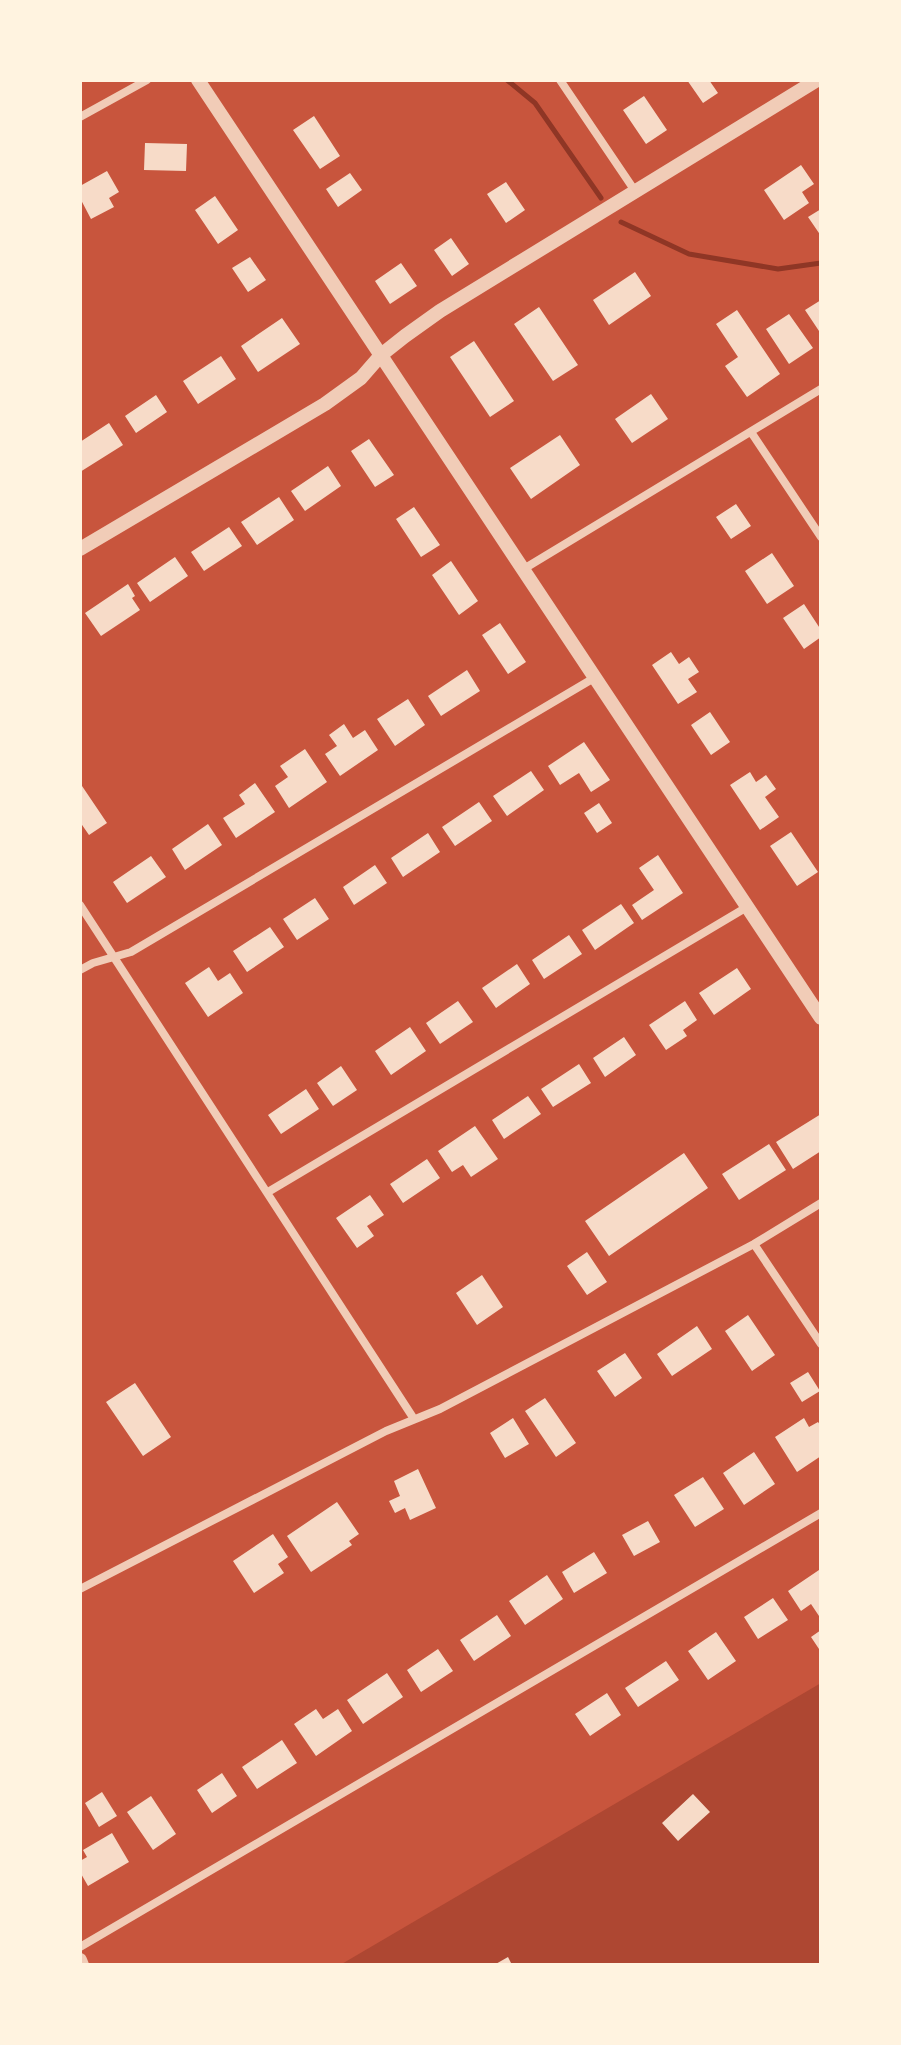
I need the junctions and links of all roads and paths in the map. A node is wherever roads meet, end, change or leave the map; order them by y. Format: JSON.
{"nodes":[{"id":1,"x":147,"y":80,"type":"edge"},
{"id":2,"x":198,"y":80,"type":"edge"},
{"id":3,"x":560,"y":80,"type":"edge"},
{"id":4,"x":817,"y":80,"type":"edge"},
{"id":5,"x":80,"y":117,"type":"edge"},
{"id":6,"x":635,"y":191,"type":"junction"},
{"id":7,"x":381,"y":355,"type":"junction"},
{"id":8,"x":821,"y":389,"type":"edge"},
{"id":9,"x":751,"y":432,"type":"junction"},
{"id":10,"x":821,"y":537,"type":"edge"},
{"id":11,"x":80,"y":549,"type":"edge"},
{"id":12,"x":522,"y":570,"type":"junction"},
{"id":13,"x":594,"y":678,"type":"junction"},
{"id":14,"x":80,"y":905,"type":"edge"},
{"id":15,"x":747,"y":907,"type":"junction"},
{"id":16,"x":114,"y":957,"type":"junction"},
{"id":17,"x":80,"y":970,"type":"edge"},
{"id":18,"x":821,"y":1018,"type":"edge"},
{"id":19,"x":268,"y":1192,"type":"junction"},
{"id":20,"x":821,"y":1203,"type":"edge"},
{"id":21,"x":754,"y":1244,"type":"junction"},
{"id":22,"x":821,"y":1344,"type":"edge"},
{"id":23,"x":414,"y":1419,"type":"junction"},
{"id":24,"x":821,"y":1513,"type":"edge"},
{"id":25,"x":80,"y":1589,"type":"edge"},
{"id":26,"x":80,"y":1947,"type":"edge"}],
"edges":[{"from":1,"to":5,"type":"street"},
{"from":2,"to":7,"type":"street"},
{"from":3,"to":6,"type":"street"},
{"from":4,"to":6,"type":"street"},
{"from":6,"to":7,"type":"street"},
{"from":7,"to":11,"type":"street"},
{"from":7,"to":12,"type":"street"},
{"from":8,"to":9,"type":"street"},
{"from":9,"to":10,"type":"street"},
{"from":9,"to":12,"type":"street"},
{"from":12,"to":13,"type":"street"},
{"from":13,"to":15,"type":"street"},
{"from":13,"to":16,"type":"street"},
{"from":14,"to":16,"type":"street"},
{"from":15,"to":18,"type":"street"},
{"from":15,"to":19,"type":"street"},
{"from":16,"to":17,"type":"street"},
{"from":16,"to":19,"type":"street"},
{"from":19,"to":23,"type":"street"},
{"from":20,"to":21,"type":"street"},
{"from":21,"to":22,"type":"street"},
{"from":21,"to":23,"type":"street"},
{"from":23,"to":25,"type":"street"},
{"from":24,"to":26,"type":"street"}]}
